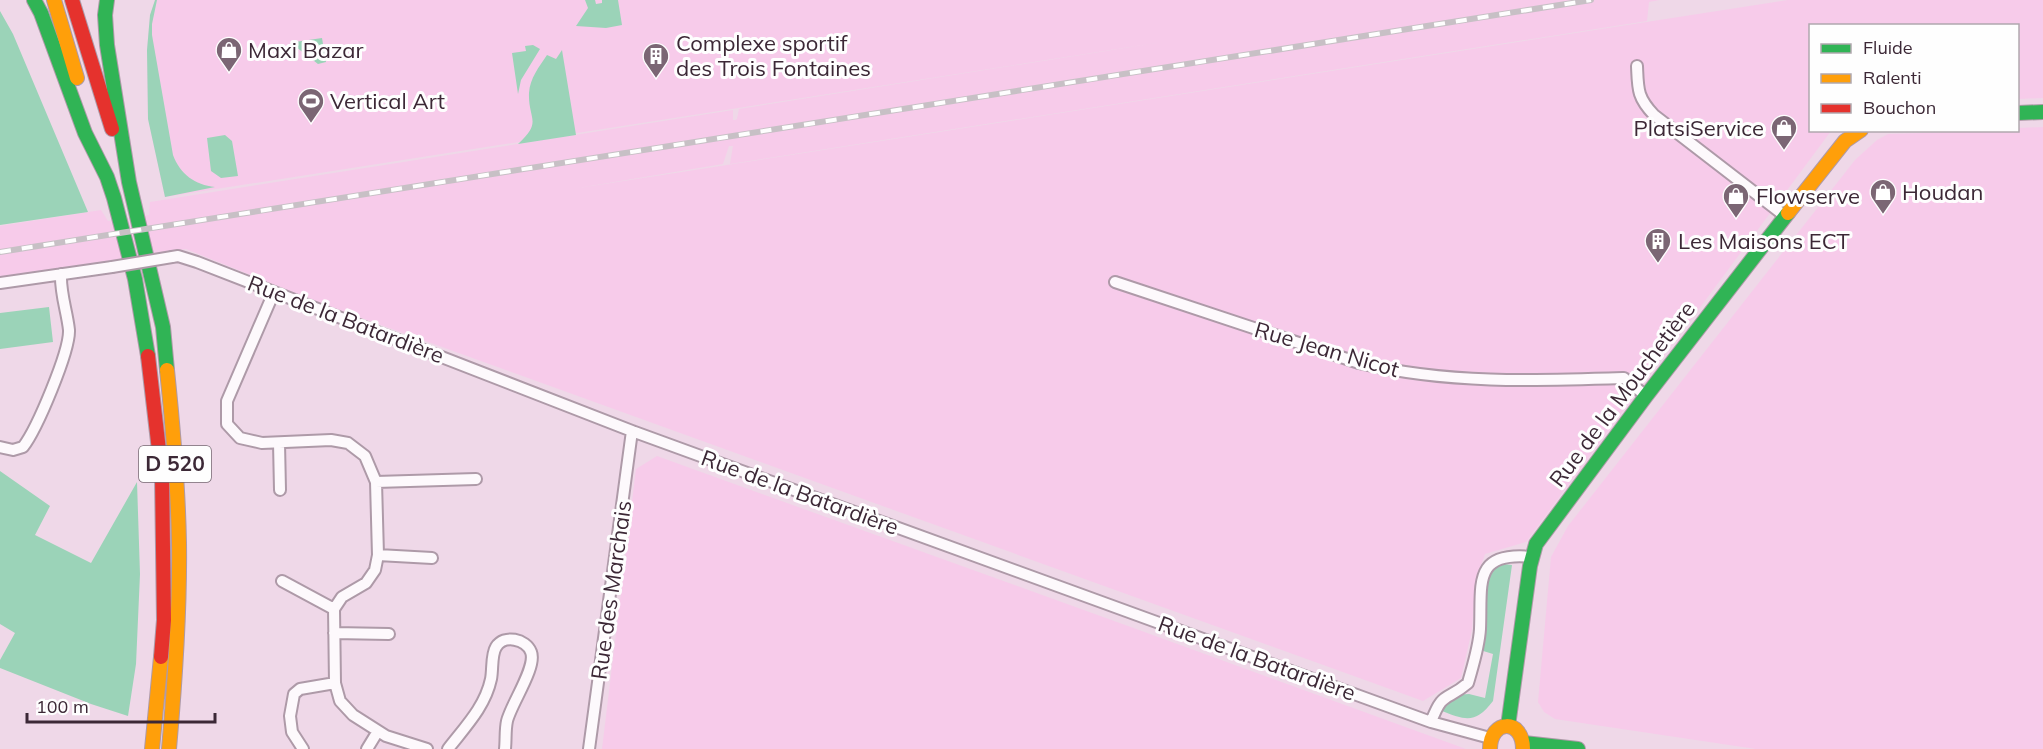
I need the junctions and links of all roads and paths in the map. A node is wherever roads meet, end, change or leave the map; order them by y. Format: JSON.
{"nodes":[{"id":1,"x":34,"y":0,"type":"edge"},
{"id":2,"x":54,"y":0,"type":"edge"},
{"id":3,"x":72,"y":0,"type":"edge"},
{"id":4,"x":107,"y":0,"type":"edge"},
{"id":5,"x":1637,"y":66,"type":"dead end"},
{"id":6,"x":2043,"y":112,"type":"edge"},
{"id":7,"x":2019,"y":113,"type":"edge"},
{"id":8,"x":1858,"y":132,"type":"edge"},
{"id":9,"x":107,"y":177,"type":"junction"},
{"id":10,"x":129,"y":182,"type":"junction"},
{"id":11,"x":1785,"y":216,"type":"junction"},
{"id":12,"x":61,"y":274,"type":"junction"},
{"id":13,"x":1115,"y":282,"type":"dead end"},
{"id":14,"x":0,"y":283,"type":"edge"},
{"id":15,"x":274,"y":292,"type":"junction"},
{"id":16,"x":1646,"y":396,"type":"junction"},
{"id":17,"x":632,"y":431,"type":"junction"},
{"id":18,"x":279,"y":443,"type":"junction"},
{"id":19,"x":0,"y":447,"type":"edge"},
{"id":20,"x":476,"y":479,"type":"dead end"},
{"id":21,"x":376,"y":482,"type":"junction"},
{"id":22,"x":280,"y":490,"type":"dead end"},
{"id":23,"x":378,"y":555,"type":"junction"},
{"id":24,"x":1532,"y":557,"type":"junction"},
{"id":25,"x":432,"y":558,"type":"dead end"},
{"id":26,"x":282,"y":581,"type":"dead end"},
{"id":27,"x":334,"y":609,"type":"junction"},
{"id":28,"x":334,"y":633,"type":"junction"},
{"id":29,"x":389,"y":634,"type":"dead end"},
{"id":30,"x":334,"y":683,"type":"junction"},
{"id":31,"x":1431,"y":722,"type":"junction"},
{"id":32,"x":1508,"y":726,"type":"junction"},
{"id":33,"x":378,"y":731,"type":"junction"},
{"id":34,"x":1490,"y":744,"type":"edge"},
{"id":35,"x":1524,"y":746,"type":"edge"},
{"id":36,"x":152,"y":749,"type":"edge"},
{"id":37,"x":169,"y":749,"type":"edge"},
{"id":38,"x":303,"y":749,"type":"edge"},
{"id":39,"x":367,"y":749,"type":"edge"},
{"id":40,"x":427,"y":749,"type":"edge"},
{"id":41,"x":448,"y":749,"type":"edge"},
{"id":42,"x":505,"y":749,"type":"edge"},
{"id":43,"x":589,"y":749,"type":"edge"},
{"id":44,"x":1578,"y":749,"type":"edge"}],
"edges":[{"from":1,"to":9,"type":"main road"},
{"from":2,"to":9,"type":"main road","number":"D 520"},
{"from":3,"to":10,"type":"main road","number":"D 520"},
{"from":4,"to":10,"type":"main road"},
{"from":5,"to":11,"type":"street"},
{"from":6,"to":7,"type":"main road"},
{"from":8,"to":11,"type":"main road","name":"Rue de la Mouchetière"},
{"from":9,"to":36,"type":"main road","number":"D 520"},
{"from":10,"to":37,"type":"main road","number":"D 520"},
{"from":11,"to":16,"type":"main road","name":"Rue de la Mouchetière"},
{"from":12,"to":14,"type":"street","name":"Rue de la Batardière"},
{"from":12,"to":15,"type":"street","name":"Rue de la Batardière","bridge":true},
{"from":12,"to":19,"type":"street"},
{"from":13,"to":16,"type":"street","name":"Rue Jean Nicot"},
{"from":15,"to":17,"type":"street","name":"Rue de la Batardière"},
{"from":15,"to":18,"type":"street"},
{"from":16,"to":24,"type":"main road","name":"Rue de la Mouchetière"},
{"from":17,"to":31,"type":"street","name":"Rue de la Batardière"},
{"from":17,"to":43,"type":"street","name":"Rue des Marchais"},
{"from":18,"to":21,"type":"street"},
{"from":18,"to":22,"type":"street"},
{"from":20,"to":21,"type":"street"},
{"from":21,"to":23,"type":"street"},
{"from":23,"to":25,"type":"street"},
{"from":23,"to":27,"type":"street"},
{"from":24,"to":31,"type":"street"},
{"from":24,"to":32,"type":"main road","name":"Rue de la Mouchetière"},
{"from":26,"to":27,"type":"street"},
{"from":27,"to":28,"type":"street"},
{"from":28,"to":29,"type":"street"},
{"from":28,"to":30,"type":"street"},
{"from":30,"to":33,"type":"street"},
{"from":30,"to":38,"type":"street"},
{"from":31,"to":34,"type":"street","name":"Rue de la Batardière"},
{"from":32,"to":34,"type":"main road"},
{"from":32,"to":35,"type":"main road"},
{"from":33,"to":39,"type":"street"},
{"from":33,"to":40,"type":"street"},
{"from":35,"to":44,"type":"main road"},
{"from":41,"to":42,"type":"street"}]}
